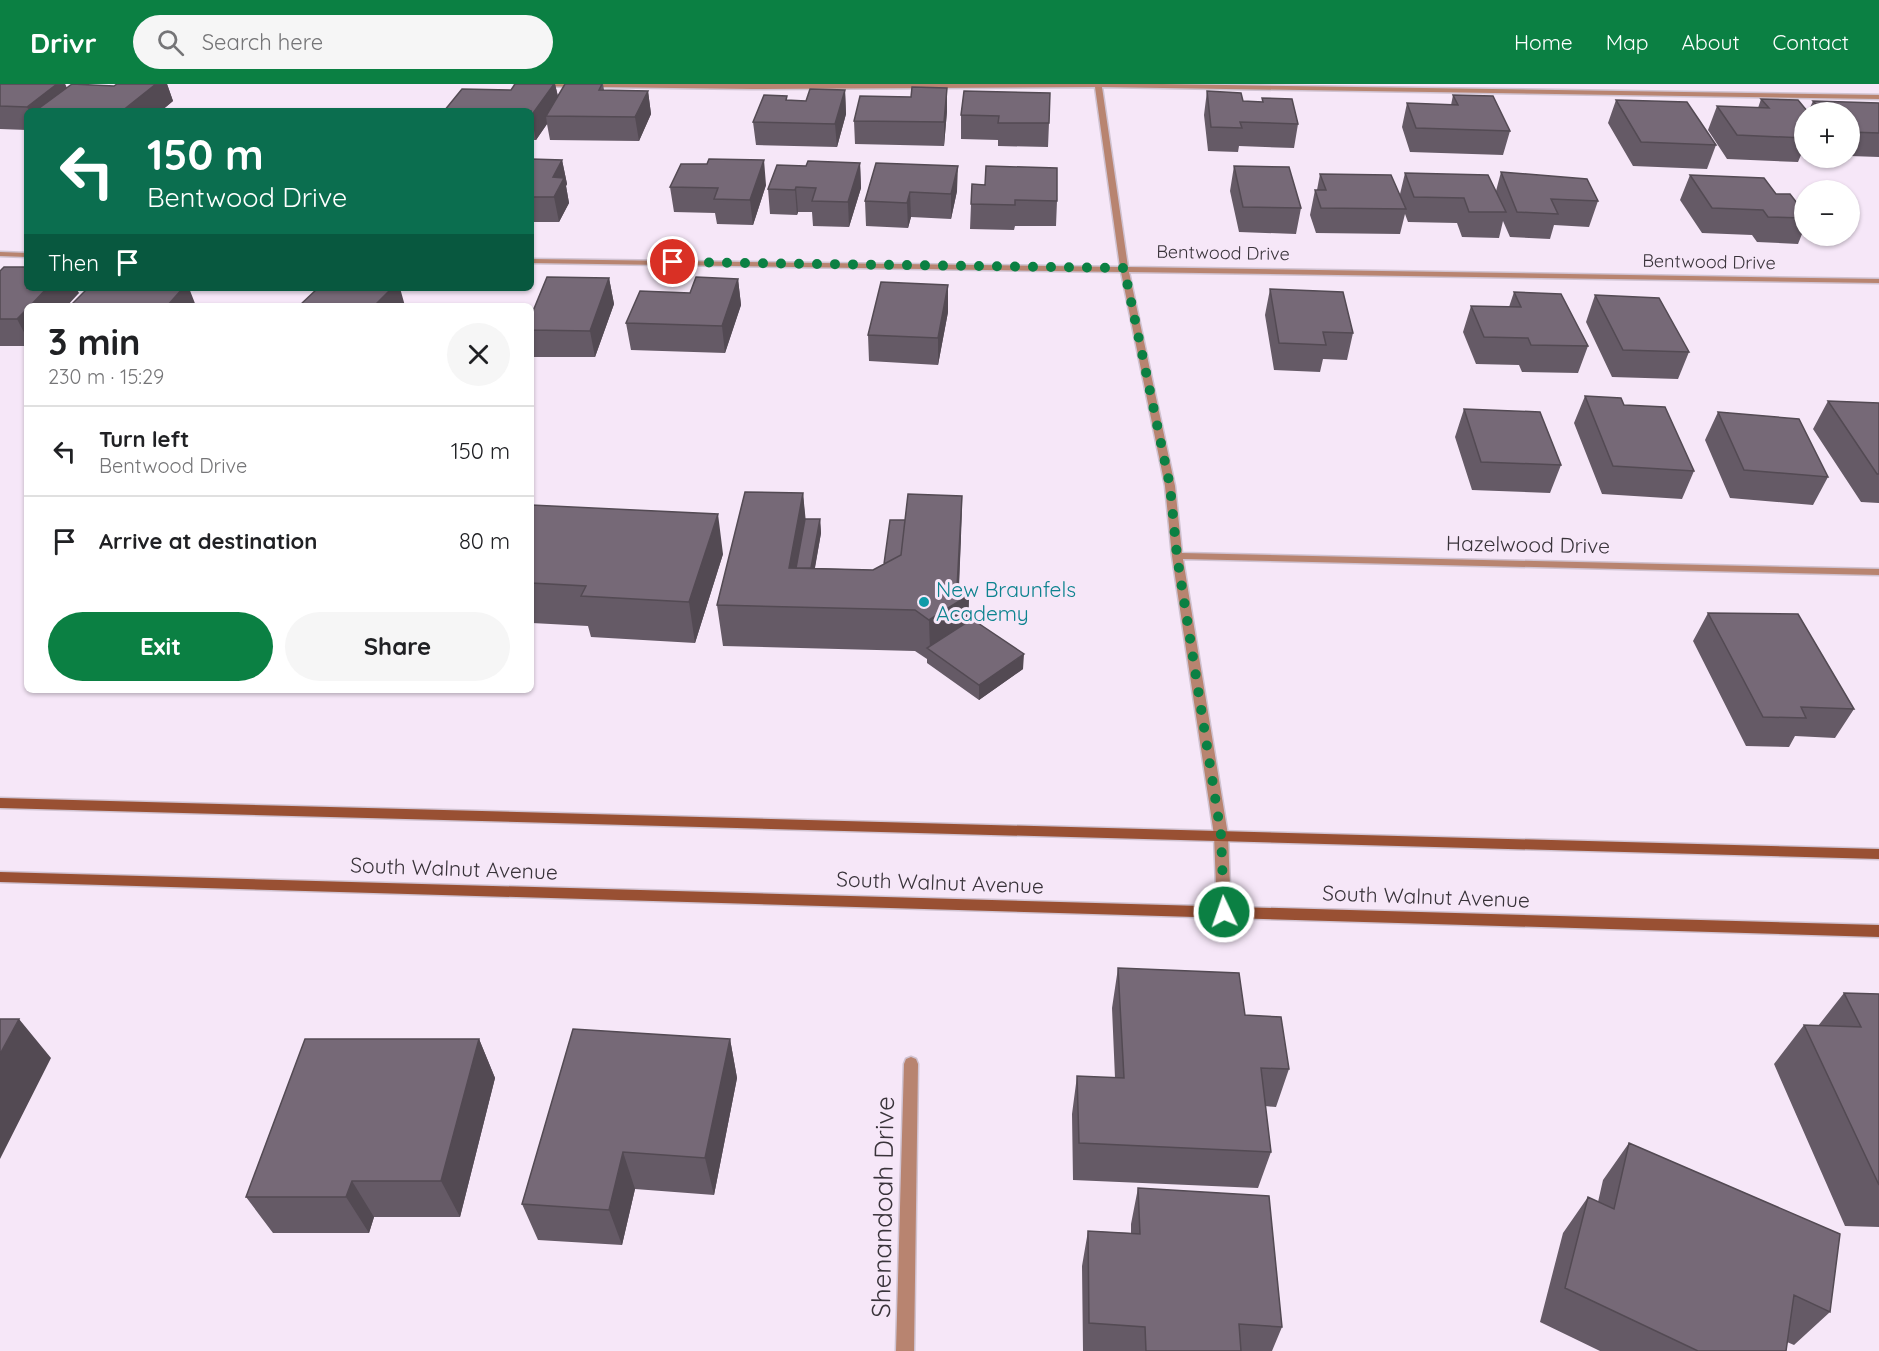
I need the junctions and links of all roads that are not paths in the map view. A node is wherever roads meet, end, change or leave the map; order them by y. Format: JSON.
{"nodes":[{"id":1,"x":517,"y":84,"type":"edge"},
{"id":2,"x":1098,"y":85,"type":"edge"},
{"id":3,"x":1879,"y":97,"type":"edge"},
{"id":4,"x":0,"y":254,"type":"edge"},
{"id":5,"x":24,"y":255,"type":"edge"},
{"id":6,"x":534,"y":261,"type":"edge"},
{"id":7,"x":1124,"y":268,"type":"junction"},
{"id":8,"x":1879,"y":281,"type":"edge"},
{"id":9,"x":1177,"y":556,"type":"junction"},
{"id":10,"x":1879,"y":572,"type":"edge"},
{"id":11,"x":0,"y":802,"type":"edge"},
{"id":12,"x":1221,"y":835,"type":"junction"},
{"id":13,"x":1879,"y":854,"type":"edge"},
{"id":14,"x":0,"y":877,"type":"edge"},
{"id":15,"x":1224,"y":912,"type":"junction"},
{"id":16,"x":1879,"y":930,"type":"edge"},
{"id":17,"x":911,"y":1064,"type":"dead end"},
{"id":18,"x":905,"y":1351,"type":"edge"}],
"edges":[{"from":1,"to":2,"type":"street"},
{"from":2,"to":3,"type":"street"},
{"from":2,"to":7,"type":"street"},
{"from":4,"to":5,"type":"street"},
{"from":6,"to":7,"type":"street","name":"Bentwood Drive"},
{"from":7,"to":8,"type":"street","name":"Bentwood Drive"},
{"from":7,"to":9,"type":"street"},
{"from":9,"to":10,"type":"street","name":"Hazelwood Drive"},
{"from":9,"to":12,"type":"street"},
{"from":11,"to":12,"type":"street"},
{"from":12,"to":13,"type":"street"},
{"from":12,"to":15,"type":"street"},
{"from":14,"to":15,"type":"street","name":"South Walnut Avenue"},
{"from":15,"to":16,"type":"street","name":"South Walnut Avenue"},
{"from":17,"to":18,"type":"street","name":"Shenandoah Drive"}]}
